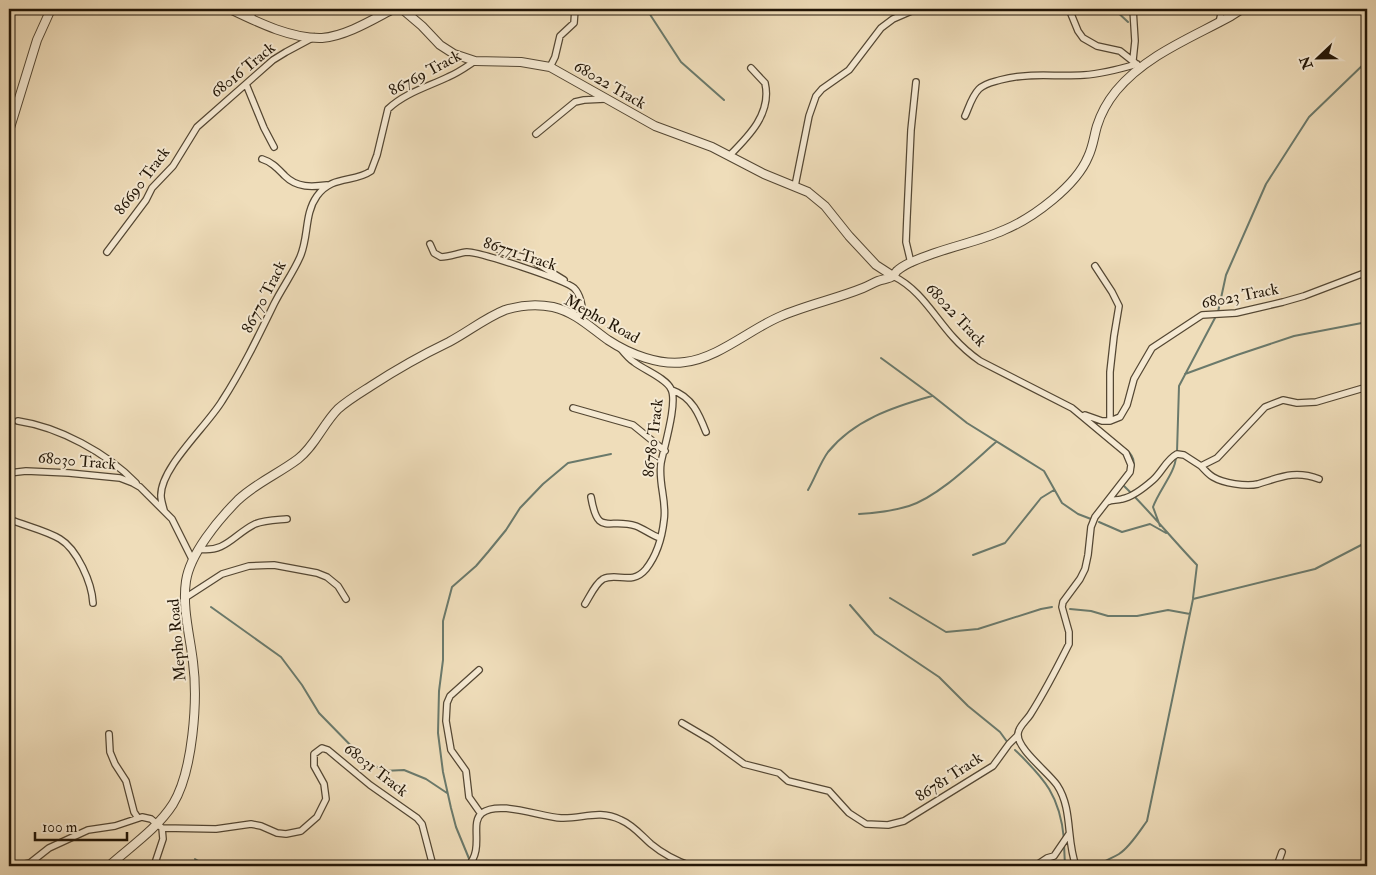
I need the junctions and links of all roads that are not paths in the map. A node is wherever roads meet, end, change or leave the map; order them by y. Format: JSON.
{"nodes":[{"id":1,"x":51,"y":9,"type":"edge"},
{"id":2,"x":230,"y":9,"type":"edge"},
{"id":3,"x":253,"y":9,"type":"edge"},
{"id":4,"x":393,"y":9,"type":"edge"},
{"id":5,"x":402,"y":9,"type":"edge"},
{"id":6,"x":575,"y":9,"type":"edge"},
{"id":7,"x":916,"y":9,"type":"edge"},
{"id":8,"x":1068,"y":9,"type":"edge"},
{"id":9,"x":1133,"y":9,"type":"edge"},
{"id":10,"x":1222,"y":9,"type":"edge"},
{"id":11,"x":1242,"y":9,"type":"edge"},
{"id":12,"x":252,"y":19,"type":"junction"},
{"id":13,"x":1219,"y":23,"type":"junction"},
{"id":14,"x":314,"y":38,"type":"junction"},
{"id":15,"x":475,"y":61,"type":"junction"},
{"id":16,"x":1137,"y":64,"type":"junction"},
{"id":17,"x":550,"y":67,"type":"junction"},
{"id":18,"x":751,"y":68,"type":"dead end"},
{"id":19,"x":916,"y":82,"type":"dead end"},
{"id":20,"x":246,"y":84,"type":"junction"},
{"id":21,"x":605,"y":99,"type":"junction"},
{"id":22,"x":965,"y":116,"type":"dead end"},
{"id":23,"x":198,"y":127,"type":"joint"},
{"id":24,"x":9,"y":131,"type":"edge"},
{"id":25,"x":536,"y":134,"type":"dead end"},
{"id":26,"x":274,"y":147,"type":"dead end"},
{"id":27,"x":730,"y":155,"type":"junction"},
{"id":28,"x":262,"y":159,"type":"dead end"},
{"id":29,"x":328,"y":186,"type":"junction"},
{"id":30,"x":795,"y":186,"type":"junction"},
{"id":31,"x":430,"y":244,"type":"dead end"},
{"id":32,"x":495,"y":247,"type":"dead end"},
{"id":33,"x":107,"y":252,"type":"dead end"},
{"id":34,"x":911,"y":263,"type":"junction"},
{"id":35,"x":1095,"y":266,"type":"dead end"},
{"id":36,"x":1367,"y":272,"type":"edge"},
{"id":37,"x":893,"y":276,"type":"junction"},
{"id":38,"x":570,"y":284,"type":"junction"},
{"id":39,"x":583,"y":321,"type":"junction"},
{"id":40,"x":617,"y":346,"type":"junction"},
{"id":41,"x":1367,"y":387,"type":"edge"},
{"id":42,"x":672,"y":390,"type":"junction"},
{"id":43,"x":573,"y":408,"type":"dead end"},
{"id":44,"x":1080,"y":413,"type":"junction"},
{"id":45,"x":18,"y":421,"type":"dead end"},
{"id":46,"x":1110,"y":421,"type":"junction"},
{"id":47,"x":706,"y":432,"type":"dead end"},
{"id":48,"x":665,"y":450,"type":"junction"},
{"id":49,"x":1201,"y":466,"type":"junction"},
{"id":50,"x":9,"y":473,"type":"edge"},
{"id":51,"x":1319,"y":479,"type":"dead end"},
{"id":52,"x":140,"y":487,"type":"junction"},
{"id":53,"x":592,"y":497,"type":"dead end"},
{"id":54,"x":1106,"y":502,"type":"junction"},
{"id":55,"x":164,"y":510,"type":"junction"},
{"id":56,"x":286,"y":518,"type":"dead end"},
{"id":57,"x":9,"y":519,"type":"edge"},
{"id":58,"x":660,"y":538,"type":"junction"},
{"id":59,"x":200,"y":549,"type":"junction"},
{"id":60,"x":193,"y":561,"type":"junction"},
{"id":61,"x":186,"y":598,"type":"junction"},
{"id":62,"x":346,"y":599,"type":"dead end"},
{"id":63,"x":93,"y":603,"type":"dead end"},
{"id":64,"x":585,"y":604,"type":"dead end"},
{"id":65,"x":479,"y":670,"type":"dead end"},
{"id":66,"x":682,"y":723,"type":"dead end"},
{"id":67,"x":109,"y":734,"type":"dead end"},
{"id":68,"x":1017,"y":736,"type":"junction"},
{"id":69,"x":481,"y":814,"type":"junction"},
{"id":70,"x":138,"y":818,"type":"junction"},
{"id":71,"x":160,"y":826,"type":"junction"},
{"id":72,"x":1070,"y":832,"type":"junction"},
{"id":73,"x":1282,"y":852,"type":"dead end"},
{"id":74,"x":15,"y":866,"type":"edge"},
{"id":75,"x":109,"y":866,"type":"edge"},
{"id":76,"x":154,"y":866,"type":"edge"},
{"id":77,"x":433,"y":866,"type":"edge"},
{"id":78,"x":468,"y":866,"type":"edge"},
{"id":79,"x":691,"y":866,"type":"edge"},
{"id":80,"x":1035,"y":866,"type":"edge"},
{"id":81,"x":1076,"y":866,"type":"edge"},
{"id":82,"x":1277,"y":866,"type":"edge"}],
"edges":[{"from":1,"to":24,"type":"street"},
{"from":2,"to":12,"type":"street"},
{"from":3,"to":12,"type":"street"},
{"from":4,"to":14,"type":"street","name":"68016 Track"},
{"from":5,"to":15,"type":"street","name":"68022 Track"},
{"from":6,"to":17,"type":"street"},
{"from":7,"to":30,"type":"street"},
{"from":8,"to":16,"type":"street"},
{"from":9,"to":16,"type":"street"},
{"from":10,"to":13,"type":"street"},
{"from":11,"to":13,"type":"street","name":"Mepho Road"},
{"from":12,"to":14,"type":"street"},
{"from":13,"to":16,"type":"street","name":"Mepho Road"},
{"from":14,"to":20,"type":"street","name":"68016 Track"},
{"from":15,"to":17,"type":"street","name":"68022 Track"},
{"from":15,"to":29,"type":"street","name":"86769 Track"},
{"from":16,"to":22,"type":"street"},
{"from":16,"to":34,"type":"street","name":"Mepho Road"},
{"from":17,"to":21,"type":"street","name":"68022 Track"},
{"from":18,"to":27,"type":"street"},
{"from":19,"to":34,"type":"street"},
{"from":20,"to":23,"type":"street","name":"68016 Track"},
{"from":20,"to":26,"type":"street"},
{"from":21,"to":25,"type":"street"},
{"from":21,"to":27,"type":"street","name":"68022 Track"},
{"from":23,"to":33,"type":"street","name":"86690 Track"},
{"from":27,"to":30,"type":"street","name":"68022 Track"},
{"from":28,"to":29,"type":"street"},
{"from":29,"to":55,"type":"street","name":"86770 Track"},
{"from":30,"to":37,"type":"street","name":"68022 Track"},
{"from":31,"to":38,"type":"street","name":"86771 Track"},
{"from":32,"to":38,"type":"street"},
{"from":34,"to":37,"type":"street","name":"Mepho Road"},
{"from":35,"to":46,"type":"street"},
{"from":36,"to":46,"type":"street","name":"68023 Track"},
{"from":37,"to":40,"type":"street","name":"Mepho Road"},
{"from":37,"to":44,"type":"street","name":"68022 Track"},
{"from":38,"to":39,"type":"street","name":"86771 Track"},
{"from":39,"to":40,"type":"street","name":"Mepho Road"},
{"from":39,"to":59,"type":"street","name":"Mepho Road"},
{"from":40,"to":42,"type":"street","name":"86780 Track"},
{"from":41,"to":49,"type":"street"},
{"from":42,"to":47,"type":"street"},
{"from":42,"to":48,"type":"street","name":"86780 Track"},
{"from":43,"to":48,"type":"street"},
{"from":44,"to":46,"type":"street"},
{"from":44,"to":54,"type":"street","name":"68022 Track"},
{"from":45,"to":52,"type":"street"},
{"from":48,"to":58,"type":"street","name":"86780 Track"},
{"from":49,"to":51,"type":"street"},
{"from":49,"to":54,"type":"street"},
{"from":50,"to":52,"type":"street","name":"68030 Track"},
{"from":52,"to":55,"type":"street","name":"68030 Track"},
{"from":53,"to":58,"type":"street"},
{"from":54,"to":68,"type":"street","name":"68022 Track"},
{"from":55,"to":60,"type":"street","name":"68030 Track"},
{"from":56,"to":59,"type":"street"},
{"from":57,"to":63,"type":"street"},
{"from":58,"to":64,"type":"street","name":"86780 Track"},
{"from":59,"to":60,"type":"street","name":"Mepho Road"},
{"from":60,"to":61,"type":"street","name":"Mepho Road"},
{"from":61,"to":62,"type":"street"},
{"from":61,"to":71,"type":"street","name":"Mepho Road"},
{"from":65,"to":69,"type":"street"},
{"from":66,"to":68,"type":"street","name":"86781 Track"},
{"from":67,"to":70,"type":"street"},
{"from":68,"to":72,"type":"street"},
{"from":69,"to":78,"type":"street"},
{"from":69,"to":79,"type":"street"},
{"from":70,"to":71,"type":"street","name":"68031 Track"},
{"from":70,"to":74,"type":"street"},
{"from":71,"to":75,"type":"street","name":"Mepho Road"},
{"from":71,"to":76,"type":"street"},
{"from":71,"to":77,"type":"street","name":"68031 Track"},
{"from":72,"to":80,"type":"street"},
{"from":72,"to":81,"type":"street"},
{"from":73,"to":82,"type":"street"}]}
